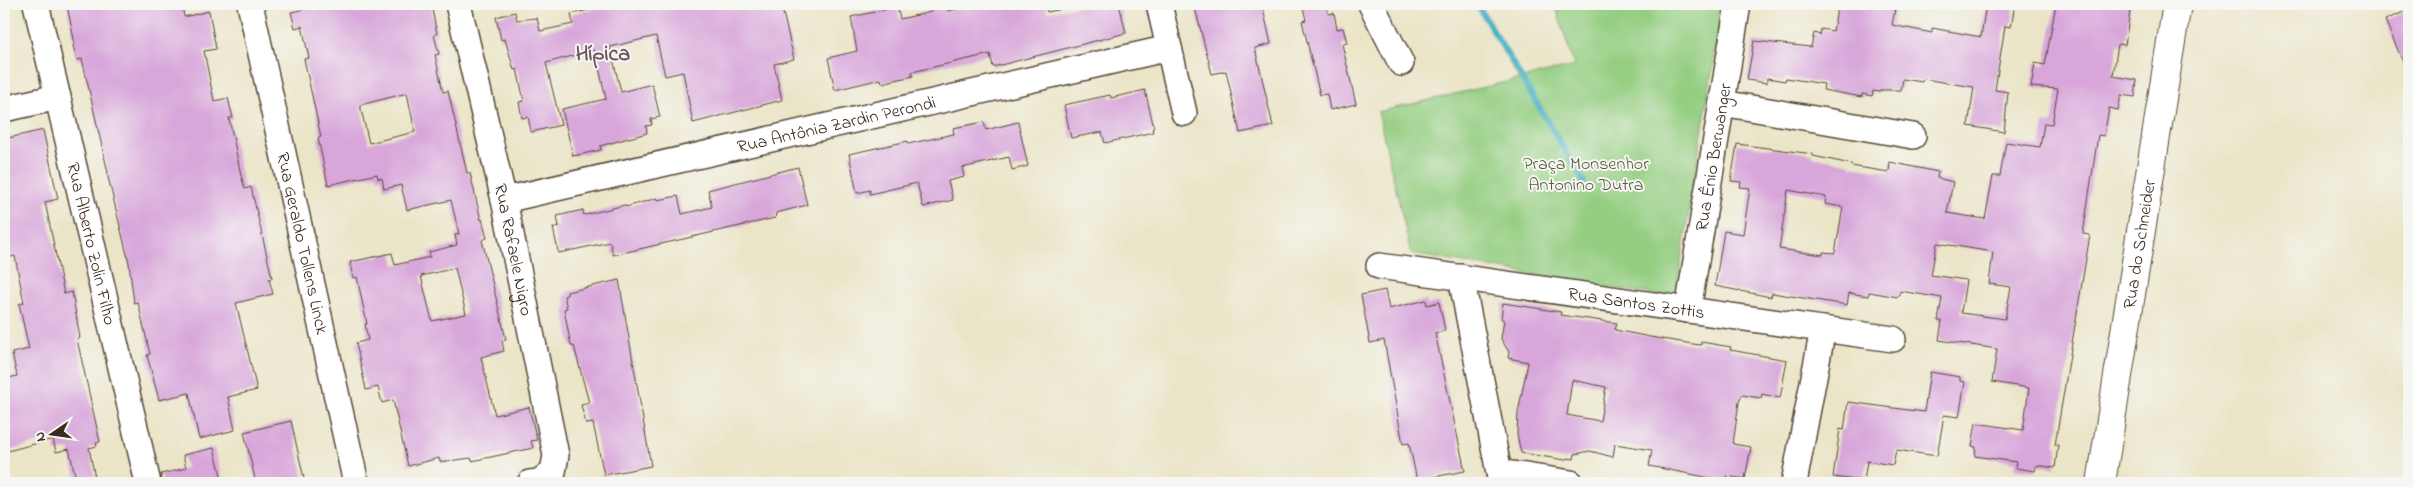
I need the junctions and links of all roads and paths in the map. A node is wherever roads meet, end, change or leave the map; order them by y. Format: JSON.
{"nodes":[{"id":1,"x":36,"y":4,"type":"edge"},
{"id":2,"x":250,"y":4,"type":"edge"},
{"id":3,"x":458,"y":4,"type":"edge"},
{"id":4,"x":1159,"y":4,"type":"edge"},
{"id":5,"x":1371,"y":4,"type":"edge"},
{"id":6,"x":1738,"y":4,"type":"edge"},
{"id":7,"x":2177,"y":4,"type":"edge"},
{"id":8,"x":1169,"y":48,"type":"junction"},
{"id":9,"x":1401,"y":63,"type":"dead end"},
{"id":10,"x":58,"y":97,"type":"junction"},
{"id":11,"x":1722,"y":103,"type":"junction"},
{"id":12,"x":4,"y":110,"type":"edge"},
{"id":13,"x":1184,"y":113,"type":"dead end"},
{"id":14,"x":1914,"y":136,"type":"dead end"},
{"id":15,"x":504,"y":200,"type":"junction"},
{"id":16,"x":1379,"y":266,"type":"dead end"},
{"id":17,"x":1461,"y":277,"type":"junction"},
{"id":18,"x":1688,"y":310,"type":"junction"},
{"id":19,"x":1823,"y":329,"type":"junction"},
{"id":20,"x":1893,"y":339,"type":"dead end"},
{"id":21,"x":1500,"y":477,"type":"edge"},
{"id":22,"x":148,"y":483,"type":"edge"},
{"id":23,"x":356,"y":483,"type":"edge"},
{"id":24,"x":530,"y":483,"type":"edge"},
{"id":25,"x":1571,"y":483,"type":"edge"},
{"id":26,"x":1794,"y":483,"type":"edge"},
{"id":27,"x":2101,"y":483,"type":"edge"}],
"edges":[{"from":1,"to":10,"type":"street","name":"Rua Alberto Zolin Filho"},
{"from":2,"to":23,"type":"street","name":"Rua Geraldo Tollens Linck"},
{"from":3,"to":15,"type":"street","name":"Rua Rafaele Nigro"},
{"from":4,"to":8,"type":"street"},
{"from":5,"to":9,"type":"street"},
{"from":6,"to":11,"type":"street","name":"Rua Ênio Berwanger"},
{"from":7,"to":27,"type":"street","name":"Rua do Schneider"},
{"from":8,"to":13,"type":"street"},
{"from":8,"to":15,"type":"street","name":"Rua Antônia Zardin Perondi"},
{"from":10,"to":12,"type":"street"},
{"from":10,"to":22,"type":"street","name":"Rua Alberto Zolin Filho"},
{"from":11,"to":14,"type":"street"},
{"from":11,"to":18,"type":"street","name":"Rua Ênio Berwanger"},
{"from":15,"to":24,"type":"street","name":"Rua Rafaele Nigro"},
{"from":16,"to":17,"type":"street","name":"Rua Santos Zottis"},
{"from":17,"to":18,"type":"street","name":"Rua Santos Zottis"},
{"from":17,"to":21,"type":"street"},
{"from":18,"to":19,"type":"street","name":"Rua Santos Zottis"},
{"from":19,"to":20,"type":"street","name":"Rua Santos Zottis"},
{"from":19,"to":26,"type":"street"},
{"from":21,"to":25,"type":"street"}]}
